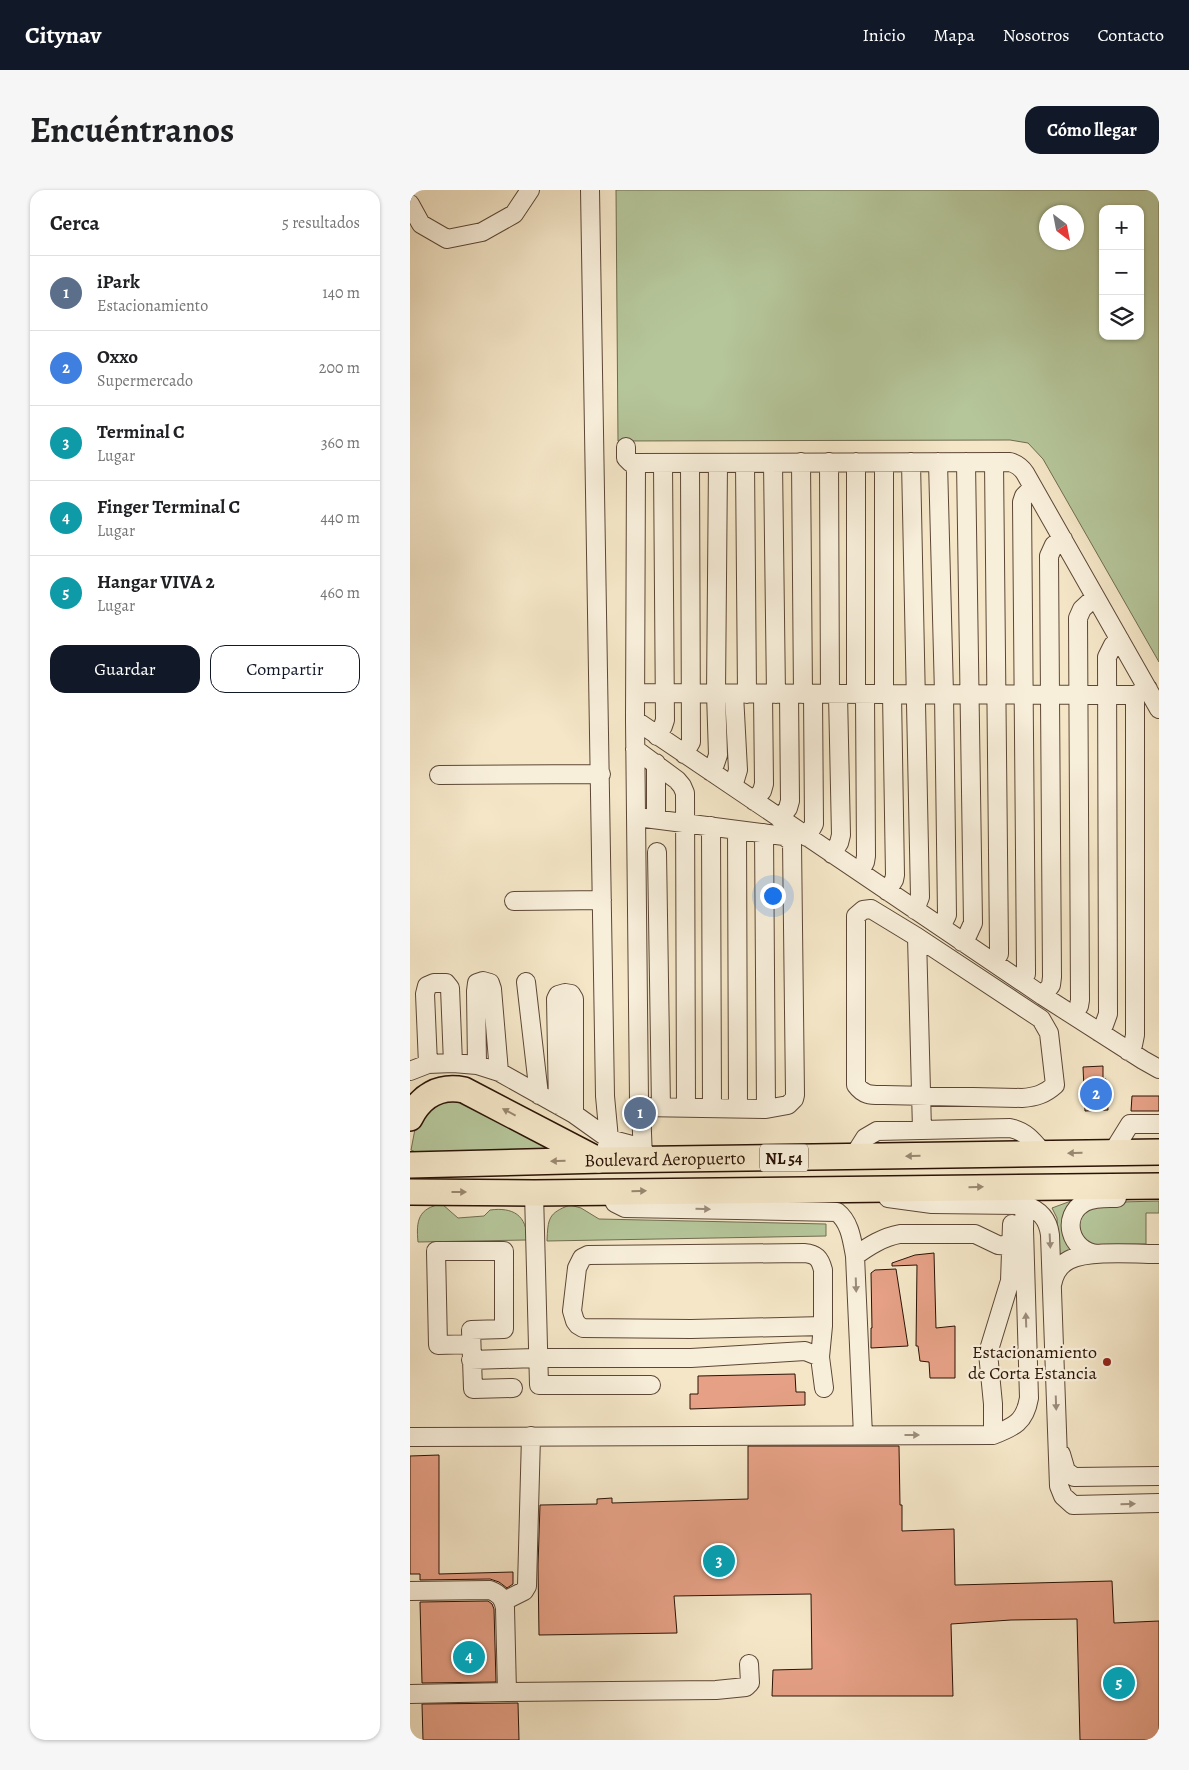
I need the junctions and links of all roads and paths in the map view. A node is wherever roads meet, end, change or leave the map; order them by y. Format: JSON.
{"nodes":[{"id":1,"x":530,"y":190,"type":"edge"},
{"id":2,"x":590,"y":190,"type":"edge"},
{"id":3,"x":410,"y":204,"type":"edge"},
{"id":4,"x":626,"y":447,"type":"dead end"},
{"id":5,"x":801,"y":462,"type":"junction"},
{"id":6,"x":829,"y":462,"type":"junction"},
{"id":7,"x":856,"y":462,"type":"junction"},
{"id":8,"x":884,"y":462,"type":"junction"},
{"id":9,"x":911,"y":462,"type":"junction"},
{"id":10,"x":938,"y":462,"type":"junction"},
{"id":11,"x":966,"y":462,"type":"junction"},
{"id":12,"x":994,"y":462,"type":"junction"},
{"id":13,"x":636,"y":463,"type":"junction"},
{"id":14,"x":690,"y":463,"type":"junction"},
{"id":15,"x":718,"y":463,"type":"junction"},
{"id":16,"x":745,"y":463,"type":"junction"},
{"id":17,"x":773,"y":463,"type":"junction"},
{"id":18,"x":663,"y":464,"type":"junction"},
{"id":19,"x":1033,"y":486,"type":"junction"},
{"id":20,"x":1063,"y":539,"type":"junction"},
{"id":21,"x":1096,"y":597,"type":"junction"},
{"id":22,"x":1120,"y":640,"type":"junction"},
{"id":23,"x":1142,"y":692,"type":"junction"},
{"id":24,"x":635,"y":693,"type":"junction"},
{"id":25,"x":664,"y":694,"type":"junction"},
{"id":26,"x":691,"y":694,"type":"junction"},
{"id":27,"x":716,"y":694,"type":"junction"},
{"id":28,"x":788,"y":694,"type":"junction"},
{"id":29,"x":860,"y":694,"type":"junction"},
{"id":30,"x":888,"y":694,"type":"junction"},
{"id":31,"x":916,"y":694,"type":"junction"},
{"id":32,"x":944,"y":694,"type":"junction"},
{"id":33,"x":971,"y":694,"type":"junction"},
{"id":34,"x":997,"y":694,"type":"junction"},
{"id":35,"x":1023,"y":694,"type":"junction"},
{"id":36,"x":1051,"y":694,"type":"junction"},
{"id":37,"x":1078,"y":694,"type":"junction"},
{"id":38,"x":1106,"y":694,"type":"junction"},
{"id":39,"x":1159,"y":709,"type":"edge"},
{"id":40,"x":635,"y":720,"type":"junction"},
{"id":41,"x":657,"y":736,"type":"junction"},
{"id":42,"x":635,"y":749,"type":"junction"},
{"id":43,"x":684,"y":754,"type":"junction"},
{"id":44,"x":656,"y":763,"type":"junction"},
{"id":45,"x":710,"y":771,"type":"junction"},
{"id":46,"x":600,"y":774,"type":"junction"},
{"id":47,"x":439,"y":776,"type":"dead end"},
{"id":48,"x":730,"y":785,"type":"junction"},
{"id":49,"x":754,"y":801,"type":"junction"},
{"id":50,"x":637,"y":817,"type":"junction"},
{"id":51,"x":656,"y":819,"type":"junction"},
{"id":52,"x":780,"y":819,"type":"junction"},
{"id":53,"x":684,"y":823,"type":"junction"},
{"id":54,"x":711,"y":826,"type":"junction"},
{"id":55,"x":737,"y":830,"type":"junction"},
{"id":56,"x":764,"y":833,"type":"junction"},
{"id":57,"x":808,"y":837,"type":"junction"},
{"id":58,"x":658,"y":852,"type":"junction"},
{"id":59,"x":684,"y":852,"type":"junction"},
{"id":60,"x":637,"y":853,"type":"junction"},
{"id":61,"x":832,"y":854,"type":"junction"},
{"id":62,"x":860,"y":872,"type":"junction"},
{"id":63,"x":887,"y":891,"type":"junction"},
{"id":64,"x":602,"y":900,"type":"junction"},
{"id":65,"x":514,"y":901,"type":"dead end"},
{"id":66,"x":915,"y":910,"type":"junction"},
{"id":67,"x":941,"y":927,"type":"junction"},
{"id":68,"x":917,"y":937,"type":"junction"},
{"id":69,"x":962,"y":942,"type":"junction"},
{"id":70,"x":993,"y":962,"type":"junction"},
{"id":71,"x":1021,"y":981,"type":"junction"},
{"id":72,"x":526,"y":982,"type":"dead end"},
{"id":73,"x":1043,"y":996,"type":"junction"},
{"id":74,"x":1073,"y":1015,"type":"junction"},
{"id":75,"x":1099,"y":1032,"type":"junction"},
{"id":76,"x":1128,"y":1051,"type":"junction"},
{"id":77,"x":453,"y":1063,"type":"junction"},
{"id":78,"x":428,"y":1064,"type":"junction"},
{"id":79,"x":477,"y":1065,"type":"junction"},
{"id":80,"x":1159,"y":1069,"type":"edge"},
{"id":81,"x":410,"y":1071,"type":"edge"},
{"id":82,"x":499,"y":1072,"type":"junction"},
{"id":83,"x":539,"y":1095,"type":"junction"},
{"id":84,"x":921,"y":1096,"type":"junction"},
{"id":85,"x":641,"y":1107,"type":"junction"},
{"id":86,"x":660,"y":1107,"type":"junction"},
{"id":87,"x":686,"y":1108,"type":"junction"},
{"id":88,"x":712,"y":1108,"type":"junction"},
{"id":89,"x":738,"y":1108,"type":"junction"},
{"id":90,"x":566,"y":1109,"type":"junction"},
{"id":91,"x":766,"y":1109,"type":"junction"},
{"id":92,"x":410,"y":1118,"type":"edge"},
{"id":93,"x":1159,"y":1124,"type":"edge"},
{"id":94,"x":922,"y":1130,"type":"junction"},
{"id":95,"x":1159,"y":1152,"type":"edge"},
{"id":96,"x":603,"y":1153,"type":"junction"},
{"id":97,"x":1112,"y":1153,"type":"junction"},
{"id":98,"x":643,"y":1154,"type":"junction"},
{"id":99,"x":1044,"y":1154,"type":"junction"},
{"id":100,"x":853,"y":1157,"type":"junction"},
{"id":101,"x":410,"y":1165,"type":"edge"},
{"id":102,"x":1159,"y":1186,"type":"edge"},
{"id":103,"x":410,"y":1192,"type":"edge"},
{"id":104,"x":610,"y":1192,"type":"junction"},
{"id":105,"x":534,"y":1193,"type":"junction"},
{"id":106,"x":1019,"y":1196,"type":"junction"},
{"id":107,"x":1159,"y":1197,"type":"edge"},
{"id":108,"x":1012,"y":1246,"type":"junction"},
{"id":109,"x":1097,"y":1254,"type":"junction"},
{"id":110,"x":1159,"y":1254,"type":"edge"},
{"id":111,"x":855,"y":1256,"type":"junction"},
{"id":112,"x":1052,"y":1293,"type":"junction"},
{"id":113,"x":822,"y":1326,"type":"junction"},
{"id":114,"x":606,"y":1328,"type":"junction"},
{"id":115,"x":471,"y":1352,"type":"junction"},
{"id":116,"x":820,"y":1357,"type":"junction"},
{"id":117,"x":537,"y":1358,"type":"junction"},
{"id":118,"x":593,"y":1358,"type":"junction"},
{"id":119,"x":650,"y":1385,"type":"dead end"},
{"id":120,"x":513,"y":1388,"type":"dead end"},
{"id":121,"x":824,"y":1388,"type":"dead end"},
{"id":122,"x":1057,"y":1432,"type":"junction"},
{"id":123,"x":993,"y":1434,"type":"junction"},
{"id":124,"x":863,"y":1435,"type":"junction"},
{"id":125,"x":530,"y":1436,"type":"junction"},
{"id":126,"x":410,"y":1437,"type":"edge"},
{"id":127,"x":1159,"y":1476,"type":"edge"},
{"id":128,"x":1159,"y":1503,"type":"edge"},
{"id":129,"x":410,"y":1590,"type":"edge"},
{"id":130,"x":504,"y":1601,"type":"junction"},
{"id":131,"x":749,"y":1664,"type":"dead end"},
{"id":132,"x":507,"y":1692,"type":"junction"},
{"id":133,"x":410,"y":1694,"type":"edge"}],
"edges":[{"from":1,"to":3,"type":"street"},
{"from":2,"to":46,"type":"street"},
{"from":4,"to":13,"type":"street"},
{"from":5,"to":6,"type":"street"},
{"from":5,"to":17,"type":"street"},
{"from":5,"to":28,"type":"street"},
{"from":6,"to":7,"type":"street"},
{"from":6,"to":28,"type":"street"},
{"from":7,"to":8,"type":"street"},
{"from":7,"to":29,"type":"street"},
{"from":8,"to":9,"type":"street"},
{"from":8,"to":30,"type":"street"},
{"from":9,"to":10,"type":"street"},
{"from":9,"to":31,"type":"street"},
{"from":10,"to":11,"type":"street"},
{"from":10,"to":32,"type":"street"},
{"from":11,"to":12,"type":"street"},
{"from":11,"to":33,"type":"street"},
{"from":12,"to":19,"type":"street"},
{"from":12,"to":34,"type":"street"},
{"from":13,"to":18,"type":"street"},
{"from":13,"to":24,"type":"street"},
{"from":14,"to":15,"type":"street"},
{"from":14,"to":18,"type":"street"},
{"from":14,"to":26,"type":"street"},
{"from":15,"to":16,"type":"street"},
{"from":15,"to":27,"type":"street"},
{"from":16,"to":17,"type":"street"},
{"from":16,"to":28,"type":"street"},
{"from":17,"to":28,"type":"street"},
{"from":18,"to":25,"type":"street"},
{"from":19,"to":20,"type":"street"},
{"from":19,"to":35,"type":"street"},
{"from":20,"to":21,"type":"street"},
{"from":20,"to":36,"type":"street"},
{"from":21,"to":22,"type":"street"},
{"from":21,"to":37,"type":"street"},
{"from":22,"to":23,"type":"street"},
{"from":22,"to":38,"type":"street"},
{"from":23,"to":38,"type":"street"},
{"from":23,"to":39,"type":"street"},
{"from":23,"to":76,"type":"street"},
{"from":24,"to":25,"type":"street"},
{"from":24,"to":40,"type":"street"},
{"from":25,"to":26,"type":"street"},
{"from":25,"to":41,"type":"street"},
{"from":26,"to":27,"type":"street"},
{"from":26,"to":43,"type":"street"},
{"from":27,"to":28,"type":"street"},
{"from":27,"to":45,"type":"street"},
{"from":28,"to":29,"type":"street"},
{"from":28,"to":48,"type":"street"},
{"from":28,"to":49,"type":"street"},
{"from":28,"to":52,"type":"street"},
{"from":28,"to":57,"type":"street"},
{"from":28,"to":61,"type":"street"},
{"from":29,"to":30,"type":"street"},
{"from":29,"to":62,"type":"street"},
{"from":30,"to":31,"type":"street"},
{"from":30,"to":63,"type":"street"},
{"from":31,"to":32,"type":"street"},
{"from":31,"to":66,"type":"street"},
{"from":32,"to":33,"type":"street"},
{"from":32,"to":67,"type":"street"},
{"from":33,"to":34,"type":"street"},
{"from":33,"to":69,"type":"street"},
{"from":34,"to":35,"type":"street"},
{"from":34,"to":70,"type":"street"},
{"from":35,"to":36,"type":"street"},
{"from":35,"to":71,"type":"street"},
{"from":36,"to":37,"type":"street"},
{"from":36,"to":73,"type":"street"},
{"from":37,"to":38,"type":"street"},
{"from":37,"to":74,"type":"street"},
{"from":38,"to":75,"type":"street"},
{"from":40,"to":41,"type":"street"},
{"from":40,"to":42,"type":"street"},
{"from":41,"to":43,"type":"street"},
{"from":42,"to":44,"type":"street"},
{"from":42,"to":50,"type":"street"},
{"from":43,"to":45,"type":"street"},
{"from":44,"to":51,"type":"street"},
{"from":44,"to":53,"type":"street"},
{"from":45,"to":48,"type":"street"},
{"from":46,"to":47,"type":"street"},
{"from":46,"to":64,"type":"street"},
{"from":48,"to":49,"type":"street"},
{"from":49,"to":52,"type":"street"},
{"from":50,"to":51,"type":"street"},
{"from":50,"to":60,"type":"street"},
{"from":51,"to":53,"type":"street"},
{"from":52,"to":57,"type":"street"},
{"from":53,"to":54,"type":"street"},
{"from":53,"to":59,"type":"street"},
{"from":54,"to":55,"type":"street"},
{"from":54,"to":88,"type":"street"},
{"from":55,"to":56,"type":"street"},
{"from":55,"to":89,"type":"street"},
{"from":56,"to":91,"type":"street"},
{"from":56,"to":91,"type":"street"},
{"from":57,"to":61,"type":"street"},
{"from":58,"to":59,"type":"street"},
{"from":58,"to":60,"type":"street"},
{"from":58,"to":86,"type":"street"},
{"from":59,"to":87,"type":"street"},
{"from":60,"to":85,"type":"street"},
{"from":61,"to":62,"type":"street"},
{"from":62,"to":63,"type":"street"},
{"from":63,"to":66,"type":"street"},
{"from":64,"to":65,"type":"street"},
{"from":64,"to":96,"type":"street"},
{"from":66,"to":67,"type":"street"},
{"from":67,"to":69,"type":"street"},
{"from":68,"to":84,"type":"street"},
{"from":68,"to":84,"type":"street"},
{"from":68,"to":84,"type":"street"},
{"from":69,"to":70,"type":"street"},
{"from":70,"to":71,"type":"street"},
{"from":71,"to":73,"type":"street"},
{"from":72,"to":83,"type":"street"},
{"from":73,"to":74,"type":"street"},
{"from":74,"to":75,"type":"street"},
{"from":75,"to":76,"type":"street"},
{"from":76,"to":80,"type":"street"},
{"from":77,"to":78,"type":"street"},
{"from":77,"to":78,"type":"street"},
{"from":77,"to":79,"type":"street"},
{"from":78,"to":81,"type":"street"},
{"from":79,"to":82,"type":"street"},
{"from":79,"to":82,"type":"street"},
{"from":82,"to":83,"type":"street"},
{"from":83,"to":90,"type":"street"},
{"from":84,"to":94,"type":"street"},
{"from":85,"to":86,"type":"street"},
{"from":85,"to":98,"type":"street"},
{"from":86,"to":87,"type":"street"},
{"from":87,"to":88,"type":"street"},
{"from":88,"to":89,"type":"street"},
{"from":89,"to":91,"type":"street"},
{"from":90,"to":90,"type":"street"},
{"from":90,"to":96,"type":"street"},
{"from":96,"to":92,"type":"highway","one_way":true},
{"from":93,"to":97,"type":"street"},
{"from":94,"to":99,"type":"street"},
{"from":94,"to":100,"type":"street"},
{"from":95,"to":97,"type":"highway","name":"Boulevard Aeropuerto","number":"NL 54"},
{"from":96,"to":98,"type":"highway","name":"Boulevard Aeropuerto","number":"NL 54"},
{"from":96,"to":101,"type":"highway","name":"Boulevard Aeropuerto","number":"NL 54","one_way":true},
{"from":97,"to":99,"type":"highway","name":"Boulevard Aeropuerto","number":"NL 54","one_way":true},
{"from":98,"to":100,"type":"highway","name":"Boulevard Aeropuerto","number":"NL 54"},
{"from":99,"to":100,"type":"highway","name":"Boulevard Aeropuerto","number":"NL 54","one_way":true},
{"from":102,"to":106,"type":"highway","name":"Boulevard Aeropuerto","number":"NL 54"},
{"from":103,"to":105,"type":"highway","name":"Boulevard Aeropuerto","number":"NL 54","one_way":true},
{"from":104,"to":105,"type":"highway","name":"Boulevard Aeropuerto","number":"NL 54"},
{"from":104,"to":106,"type":"highway","name":"Boulevard Aeropuerto","number":"NL 54","one_way":true},
{"from":104,"to":111,"type":"street","one_way":true},
{"from":105,"to":117,"type":"street"},
{"from":106,"to":108,"type":"street"},
{"from":106,"to":112,"type":"street","one_way":true},
{"from":123,"to":106,"type":"street","one_way":true},
{"from":107,"to":109,"type":"street"},
{"from":108,"to":111,"type":"street"},
{"from":108,"to":123,"type":"street"},
{"from":109,"to":110,"type":"street"},
{"from":109,"to":112,"type":"street"},
{"from":111,"to":124,"type":"street","one_way":true},
{"from":112,"to":122,"type":"street","one_way":true},
{"from":113,"to":114,"type":"street"},
{"from":113,"to":114,"type":"street"},
{"from":113,"to":116,"type":"street"},
{"from":114,"to":118,"type":"street"},
{"from":115,"to":115,"type":"street"},
{"from":115,"to":117,"type":"street"},
{"from":115,"to":120,"type":"street"},
{"from":116,"to":118,"type":"street"},
{"from":116,"to":121,"type":"street"},
{"from":117,"to":118,"type":"street"},
{"from":117,"to":119,"type":"street"},
{"from":122,"to":127,"type":"street"},
{"from":122,"to":128,"type":"street","one_way":true},
{"from":124,"to":123,"type":"street","one_way":true},
{"from":124,"to":125,"type":"street"},
{"from":125,"to":126,"type":"street"},
{"from":125,"to":130,"type":"street"},
{"from":129,"to":130,"type":"street"},
{"from":130,"to":132,"type":"street"},
{"from":131,"to":132,"type":"street"},
{"from":132,"to":133,"type":"street"}]}
